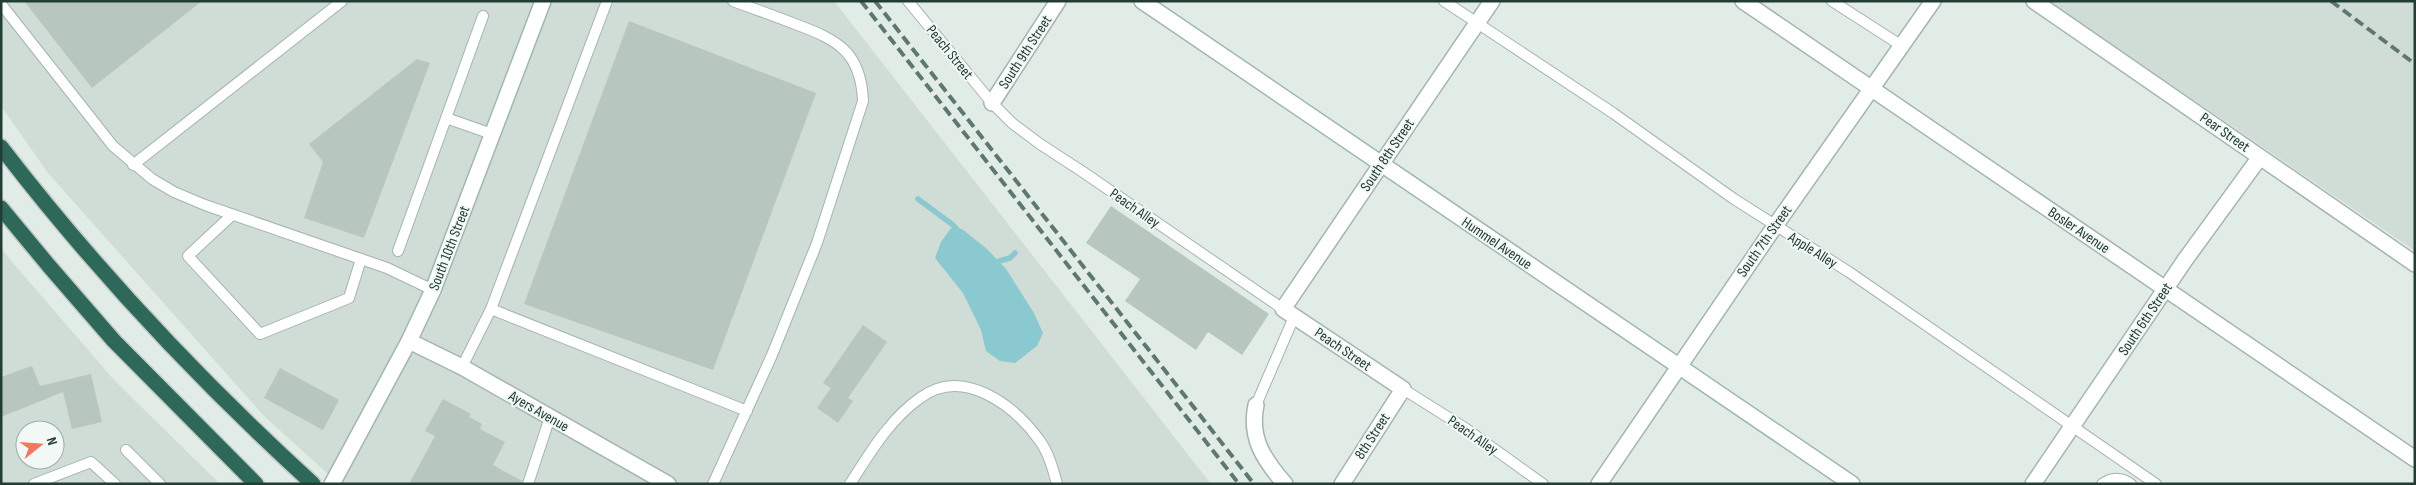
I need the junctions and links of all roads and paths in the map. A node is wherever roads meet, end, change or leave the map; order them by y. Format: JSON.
{"nodes":[{"id":1,"x":342,"y":1,"type":"edge"},
{"id":2,"x":543,"y":1,"type":"edge"},
{"id":3,"x":607,"y":1,"type":"edge"},
{"id":4,"x":734,"y":1,"type":"edge"},
{"id":5,"x":908,"y":1,"type":"edge"},
{"id":6,"x":1058,"y":1,"type":"edge"},
{"id":7,"x":1142,"y":1,"type":"edge"},
{"id":8,"x":1444,"y":1,"type":"edge"},
{"id":9,"x":1492,"y":1,"type":"edge"},
{"id":10,"x":1743,"y":1,"type":"edge"},
{"id":11,"x":1832,"y":1,"type":"edge"},
{"id":12,"x":1933,"y":1,"type":"edge"},
{"id":13,"x":2034,"y":1,"type":"edge"},
{"id":14,"x":1,"y":4,"type":"edge"},
{"id":15,"x":483,"y":16,"type":"dead end"},
{"id":16,"x":1477,"y":24,"type":"junction"},
{"id":17,"x":1902,"y":46,"type":"junction"},
{"id":18,"x":1873,"y":88,"type":"junction"},
{"id":19,"x":992,"y":103,"type":"junction"},
{"id":20,"x":446,"y":118,"type":"junction"},
{"id":21,"x":492,"y":134,"type":"junction"},
{"id":22,"x":1,"y":147,"type":"edge"},
{"id":23,"x":2260,"y":157,"type":"junction"},
{"id":24,"x":1380,"y":164,"type":"junction"},
{"id":25,"x":133,"y":165,"type":"junction"},
{"id":26,"x":1,"y":208,"type":"edge"},
{"id":27,"x":232,"y":215,"type":"junction"},
{"id":28,"x":1775,"y":226,"type":"junction"},
{"id":29,"x":398,"y":250,"type":"dead end"},
{"id":30,"x":361,"y":259,"type":"junction"},
{"id":31,"x":2415,"y":264,"type":"edge"},
{"id":32,"x":2166,"y":288,"type":"junction"},
{"id":33,"x":433,"y":290,"type":"junction"},
{"id":34,"x":491,"y":309,"type":"junction"},
{"id":35,"x":1289,"y":313,"type":"junction"},
{"id":36,"x":409,"y":341,"type":"junction"},
{"id":37,"x":1678,"y":366,"type":"junction"},
{"id":38,"x":462,"y":367,"type":"junction"},
{"id":39,"x":1402,"y":389,"type":"junction"},
{"id":40,"x":1256,"y":404,"type":"joint"},
{"id":41,"x":746,"y":411,"type":"junction"},
{"id":42,"x":550,"y":417,"type":"junction"},
{"id":43,"x":2072,"y":427,"type":"junction"},
{"id":44,"x":126,"y":450,"type":"dead end"},
{"id":45,"x":2415,"y":459,"type":"edge"},
{"id":46,"x":253,"y":481,"type":"edge"},
{"id":47,"x":2151,"y":482,"type":"edge"},
{"id":48,"x":34,"y":484,"type":"edge"},
{"id":49,"x":115,"y":484,"type":"edge"},
{"id":50,"x":160,"y":484,"type":"edge"},
{"id":51,"x":313,"y":484,"type":"edge"},
{"id":52,"x":332,"y":484,"type":"edge"},
{"id":53,"x":528,"y":484,"type":"edge"},
{"id":54,"x":668,"y":484,"type":"edge"},
{"id":55,"x":713,"y":484,"type":"edge"},
{"id":56,"x":850,"y":484,"type":"edge"},
{"id":57,"x":1057,"y":484,"type":"edge"},
{"id":58,"x":1285,"y":484,"type":"edge"},
{"id":59,"x":1342,"y":484,"type":"edge"},
{"id":60,"x":1543,"y":484,"type":"edge"},
{"id":61,"x":1598,"y":484,"type":"edge"},
{"id":62,"x":1852,"y":484,"type":"edge"},
{"id":63,"x":2033,"y":484,"type":"edge"},
{"id":64,"x":2102,"y":484,"type":"edge"},
{"id":65,"x":2131,"y":484,"type":"edge"}],
"edges":[{"from":1,"to":25,"type":"lane"},
{"from":2,"to":21,"type":"street","name":"South 10th Street"},
{"from":3,"to":34,"type":"lane"},
{"from":4,"to":41,"type":"lane"},
{"from":5,"to":19,"type":"lane","name":"Peach Street"},
{"from":6,"to":19,"type":"street","name":"South 9th Street"},
{"from":7,"to":24,"type":"street","name":"Hummel Avenue"},
{"from":8,"to":16,"type":"lane","name":"Apple Alley"},
{"from":9,"to":16,"type":"street","name":"South 8th Street"},
{"from":10,"to":18,"type":"street","name":"Bosler Avenue"},
{"from":11,"to":17,"type":"lane"},
{"from":12,"to":17,"type":"street","name":"South 7th Street"},
{"from":13,"to":23,"type":"street","name":"Pear Street"},
{"from":14,"to":25,"type":"lane"},
{"from":15,"to":20,"type":"lane"},
{"from":16,"to":24,"type":"street","name":"South 8th Street"},
{"from":16,"to":28,"type":"lane","name":"Apple Alley"},
{"from":17,"to":18,"type":"street","name":"South 7th Street"},
{"from":18,"to":28,"type":"street","name":"South 7th Street"},
{"from":18,"to":32,"type":"street","name":"Bosler Avenue"},
{"from":19,"to":35,"type":"lane","name":"Peach Alley"},
{"from":20,"to":21,"type":"lane"},
{"from":20,"to":29,"type":"lane"},
{"from":21,"to":33,"type":"street","name":"South 10th Street"},
{"from":22,"to":51,"type":"highway"},
{"from":23,"to":31,"type":"street","name":"Pear Street"},
{"from":23,"to":32,"type":"street","name":"South 6th Street"},
{"from":24,"to":35,"type":"street","name":"South 8th Street"},
{"from":24,"to":37,"type":"street","name":"Hummel Avenue"},
{"from":25,"to":27,"type":"lane"},
{"from":26,"to":46,"type":"highway"},
{"from":27,"to":30,"type":"lane"},
{"from":27,"to":30,"type":"lane"},
{"from":28,"to":37,"type":"street","name":"South 7th Street"},
{"from":28,"to":43,"type":"lane","name":"Apple Alley"},
{"from":30,"to":33,"type":"lane"},
{"from":32,"to":43,"type":"street","name":"South 6th Street"},
{"from":32,"to":45,"type":"street","name":"Bosler Avenue"},
{"from":33,"to":36,"type":"street","name":"South 10th Street"},
{"from":34,"to":38,"type":"lane"},
{"from":34,"to":41,"type":"lane"},
{"from":35,"to":39,"type":"street","name":"Peach Street"},
{"from":35,"to":40,"type":"lane"},
{"from":36,"to":38,"type":"street","name":"Ayers Avenue"},
{"from":36,"to":52,"type":"street","name":"South 10th Street"},
{"from":37,"to":61,"type":"street","name":"South 7th Street"},
{"from":37,"to":62,"type":"street","name":"Hummel Avenue"},
{"from":38,"to":42,"type":"street","name":"Ayers Avenue"},
{"from":39,"to":59,"type":"street","name":"8th Street"},
{"from":39,"to":60,"type":"lane","name":"Peach Alley"},
{"from":40,"to":58,"type":"street"},
{"from":41,"to":55,"type":"lane"},
{"from":42,"to":53,"type":"lane"},
{"from":42,"to":54,"type":"street","name":"Ayers Avenue"},
{"from":43,"to":47,"type":"lane","name":"Apple Alley"},
{"from":43,"to":63,"type":"street","name":"South 6th Street"},
{"from":44,"to":50,"type":"lane"},
{"from":48,"to":49,"type":"lane"},
{"from":56,"to":57,"type":"lane"},
{"from":64,"to":65,"type":"lane"}]}
